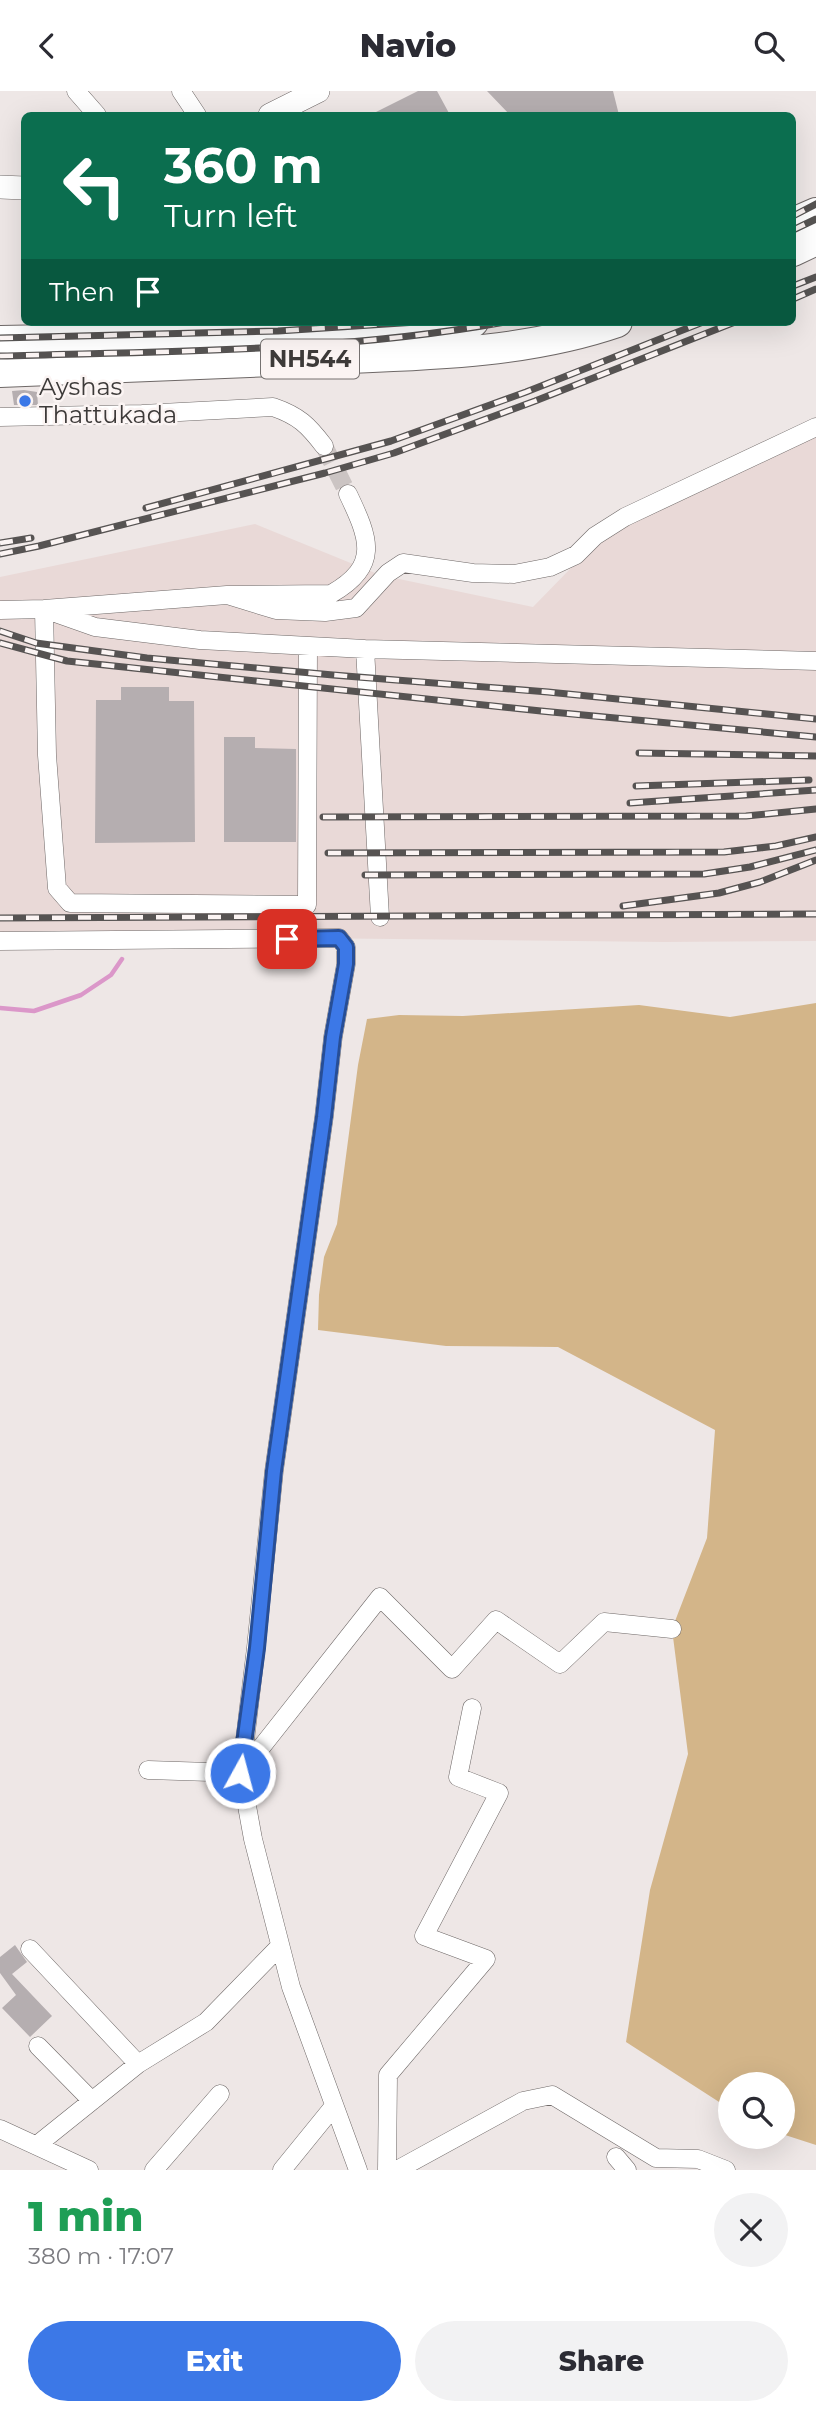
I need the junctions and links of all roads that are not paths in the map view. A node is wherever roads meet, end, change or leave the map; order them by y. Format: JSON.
{"nodes":[{"id":1,"x":76,"y":91,"type":"edge"},
{"id":2,"x":181,"y":91,"type":"edge"},
{"id":3,"x":318,"y":91,"type":"edge"},
{"id":4,"x":94,"y":112,"type":"edge"},
{"id":5,"x":195,"y":112,"type":"edge"},
{"id":6,"x":276,"y":112,"type":"edge"},
{"id":7,"x":0,"y":187,"type":"edge"},
{"id":8,"x":21,"y":188,"type":"edge"},
{"id":9,"x":816,"y":213,"type":"edge"},
{"id":10,"x":796,"y":222,"type":"edge"},
{"id":11,"x":816,"y":240,"type":"edge"},
{"id":12,"x":796,"y":250,"type":"edge"},
{"id":13,"x":369,"y":326,"type":"edge"},
{"id":14,"x":605,"y":326,"type":"edge"},
{"id":15,"x":317,"y":328,"type":"edge"},
{"id":16,"x":0,"y":341,"type":"edge"},
{"id":17,"x":0,"y":372,"type":"edge"},
{"id":18,"x":0,"y":417,"type":"edge"},
{"id":19,"x":816,"y":426,"type":"edge"},
{"id":20,"x":324,"y":446,"type":"tunnel mouth"},
{"id":21,"x":348,"y":494,"type":"tunnel mouth"},
{"id":22,"x":227,"y":595,"type":"junction"},
{"id":23,"x":44,"y":609,"type":"junction"},
{"id":24,"x":0,"y":610,"type":"edge"},
{"id":25,"x":309,"y":646,"type":"junction"},
{"id":26,"x":365,"y":649,"type":"junction"},
{"id":27,"x":816,"y":661,"type":"edge"},
{"id":28,"x":380,"y":917,"type":"dead end"},
{"id":29,"x":0,"y":941,"type":"edge"},
{"id":30,"x":672,"y":1629,"type":"dead end"},
{"id":31,"x":472,"y":1708,"type":"dead end"},
{"id":32,"x":148,"y":1770,"type":"dead end"},
{"id":33,"x":240,"y":1773,"type":"junction"},
{"id":34,"x":280,"y":1946,"type":"junction"},
{"id":35,"x":30,"y":1949,"type":"dead end"},
{"id":36,"x":38,"y":2046,"type":"dead end"},
{"id":37,"x":138,"y":2064,"type":"junction"},
{"id":38,"x":220,"y":2094,"type":"dead end"},
{"id":39,"x":92,"y":2101,"type":"junction"},
{"id":40,"x":334,"y":2106,"type":"junction"},
{"id":41,"x":0,"y":2129,"type":"edge"},
{"id":42,"x":37,"y":2145,"type":"junction"},
{"id":43,"x":89,"y":2170,"type":"edge"},
{"id":44,"x":154,"y":2170,"type":"edge"},
{"id":45,"x":282,"y":2170,"type":"edge"},
{"id":46,"x":358,"y":2170,"type":"edge"},
{"id":47,"x":387,"y":2170,"type":"edge"},
{"id":48,"x":397,"y":2170,"type":"edge"},
{"id":49,"x":726,"y":2170,"type":"edge"}],
"edges":[{"from":1,"to":4,"type":"street"},
{"from":2,"to":5,"type":"street"},
{"from":3,"to":6,"type":"street"},
{"from":7,"to":8,"type":"street"},
{"from":9,"to":10,"type":"highway"},
{"from":11,"to":12,"type":"highway"},
{"from":13,"to":15,"type":"highway","number":"NH544"},
{"from":14,"to":17,"type":"highway","number":"NH544"},
{"from":15,"to":16,"type":"highway","number":"NH544"},
{"from":18,"to":20,"type":"street"},
{"from":19,"to":22,"type":"street"},
{"from":21,"to":22,"type":"street"},
{"from":22,"to":23,"type":"street"},
{"from":23,"to":24,"type":"street"},
{"from":23,"to":25,"type":"street"},
{"from":23,"to":25,"type":"street"},
{"from":25,"to":26,"type":"street"},
{"from":26,"to":27,"type":"street"},
{"from":26,"to":28,"type":"street"},
{"from":29,"to":33,"type":"street"},
{"from":30,"to":33,"type":"street"},
{"from":31,"to":47,"type":"street"},
{"from":32,"to":33,"type":"street"},
{"from":33,"to":34,"type":"street"},
{"from":34,"to":37,"type":"street"},
{"from":34,"to":40,"type":"street"},
{"from":35,"to":37,"type":"street"},
{"from":36,"to":39,"type":"street"},
{"from":37,"to":39,"type":"street"},
{"from":38,"to":44,"type":"street"},
{"from":39,"to":42,"type":"street"},
{"from":40,"to":45,"type":"street"},
{"from":40,"to":46,"type":"street"},
{"from":41,"to":42,"type":"street"},
{"from":42,"to":43,"type":"street"},
{"from":48,"to":49,"type":"street"}]}
